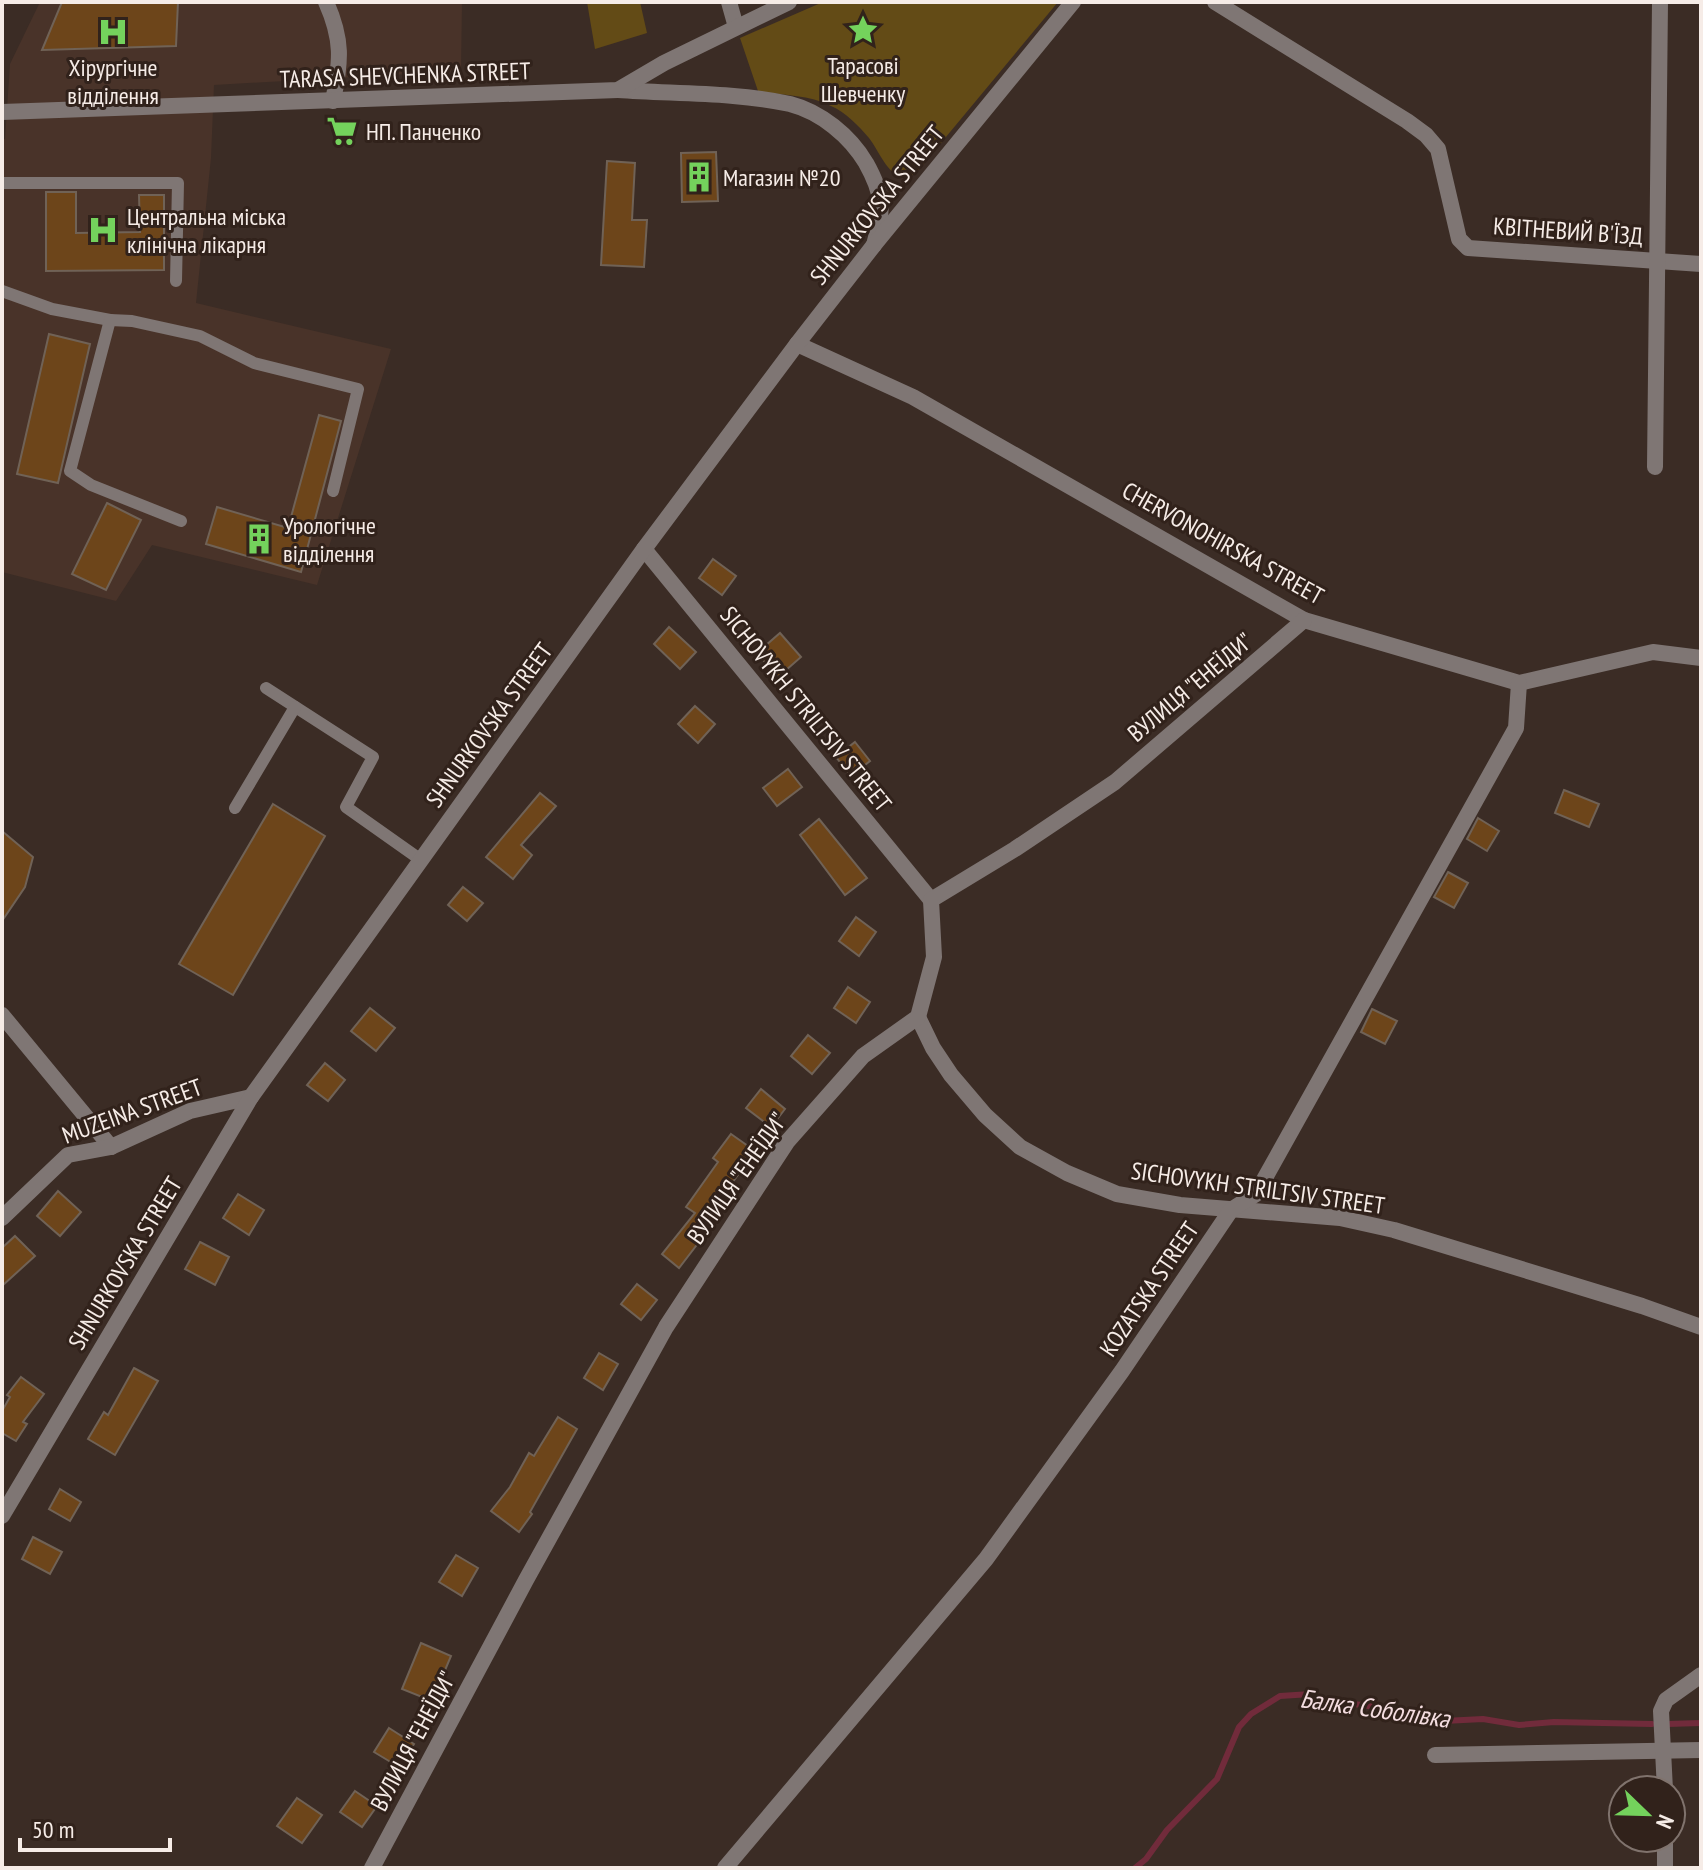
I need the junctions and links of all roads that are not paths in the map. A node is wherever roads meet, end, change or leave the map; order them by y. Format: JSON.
{"nodes":[{"id":1,"x":326,"y":2,"type":"edge"},
{"id":2,"x":729,"y":2,"type":"edge"},
{"id":3,"x":789,"y":2,"type":"edge"},
{"id":4,"x":1073,"y":2,"type":"edge"},
{"id":5,"x":1215,"y":2,"type":"edge"},
{"id":6,"x":1660,"y":2,"type":"edge"},
{"id":7,"x":736,"y":27,"type":"junction"},
{"id":8,"x":618,"y":90,"type":"junction"},
{"id":9,"x":333,"y":101,"type":"junction"},
{"id":10,"x":2,"y":112,"type":"edge"},
{"id":11,"x":2,"y":183,"type":"edge"},
{"id":12,"x":874,"y":245,"type":"junction"},
{"id":13,"x":1657,"y":261,"type":"junction"},
{"id":14,"x":1701,"y":264,"type":"edge"},
{"id":15,"x":176,"y":281,"type":"dead end"},
{"id":16,"x":2,"y":291,"type":"edge"},
{"id":17,"x":110,"y":320,"type":"junction"},
{"id":18,"x":797,"y":344,"type":"junction"},
{"id":19,"x":1655,"y":467,"type":"dead end"},
{"id":20,"x":333,"y":491,"type":"dead end"},
{"id":21,"x":181,"y":521,"type":"dead end"},
{"id":22,"x":644,"y":549,"type":"junction"},
{"id":23,"x":1304,"y":620,"type":"junction"},
{"id":24,"x":1701,"y":658,"type":"edge"},
{"id":25,"x":1519,"y":683,"type":"junction"},
{"id":26,"x":266,"y":688,"type":"dead end"},
{"id":27,"x":295,"y":707,"type":"junction"},
{"id":28,"x":235,"y":808,"type":"dead end"},
{"id":29,"x":421,"y":860,"type":"junction"},
{"id":30,"x":931,"y":900,"type":"junction"},
{"id":31,"x":2,"y":1015,"type":"edge"},
{"id":32,"x":918,"y":1017,"type":"junction"},
{"id":33,"x":251,"y":1097,"type":"junction"},
{"id":34,"x":111,"y":1147,"type":"junction"},
{"id":35,"x":1231,"y":1210,"type":"junction"},
{"id":36,"x":2,"y":1218,"type":"edge"},
{"id":37,"x":1701,"y":1327,"type":"edge"},
{"id":38,"x":2,"y":1516,"type":"edge"},
{"id":39,"x":1701,"y":1675,"type":"edge"},
{"id":40,"x":1701,"y":1750,"type":"edge"},
{"id":41,"x":1665,"y":1752,"type":"junction"},
{"id":42,"x":1435,"y":1755,"type":"dead end"},
{"id":43,"x":1665,"y":1774,"type":"edge"},
{"id":44,"x":372,"y":1868,"type":"edge"},
{"id":45,"x":725,"y":1868,"type":"edge"}],
"edges":[{"from":1,"to":9,"type":"street"},
{"from":2,"to":7,"type":"street"},
{"from":3,"to":7,"type":"street","name":"TARASA SHEVCHENKA STREET"},
{"from":4,"to":12,"type":"street","name":"SHNURKOVSKA STREET"},
{"from":5,"to":13,"type":"street","name":"КВІТНЕВИЙ В'ЇЗД"},
{"from":6,"to":13,"type":"street"},
{"from":7,"to":8,"type":"street","name":"TARASA SHEVCHENKA STREET"},
{"from":8,"to":9,"type":"street","name":"TARASA SHEVCHENKA STREET"},
{"from":8,"to":12,"type":"street"},
{"from":9,"to":10,"type":"street","name":"TARASA SHEVCHENKA STREET"},
{"from":11,"to":15,"type":"lane"},
{"from":12,"to":18,"type":"street","name":"SHNURKOVSKA STREET"},
{"from":13,"to":14,"type":"street","name":"КВІТНЕВИЙ В'ЇЗД"},
{"from":13,"to":19,"type":"street"},
{"from":16,"to":17,"type":"lane"},
{"from":17,"to":20,"type":"lane"},
{"from":17,"to":21,"type":"lane"},
{"from":18,"to":22,"type":"street","name":"SHNURKOVSKA STREET"},
{"from":18,"to":23,"type":"street","name":"CHERVONOHIRSKA STREET"},
{"from":22,"to":29,"type":"street","name":"SHNURKOVSKA STREET"},
{"from":22,"to":30,"type":"street","name":"SICHOVYKH STRILTSIV STREET"},
{"from":23,"to":25,"type":"street","name":"CHERVONOHIRSKA STREET"},
{"from":23,"to":30,"type":"street","name":"ВУЛИЦЯ \"ЕНЕЇДИ\""},
{"from":24,"to":25,"type":"street","name":"CHERVONOHIRSKA STREET"},
{"from":25,"to":35,"type":"street","name":"KOZATSKA STREET"},
{"from":26,"to":27,"type":"lane"},
{"from":27,"to":28,"type":"lane"},
{"from":27,"to":29,"type":"lane"},
{"from":29,"to":33,"type":"street","name":"SHNURKOVSKA STREET"},
{"from":30,"to":32,"type":"street"},
{"from":31,"to":34,"type":"street"},
{"from":32,"to":35,"type":"street","name":"SICHOVYKH STRILTSIV STREET"},
{"from":32,"to":44,"type":"street","name":"ВУЛИЦЯ \"ЕНЕЇДИ\""},
{"from":33,"to":34,"type":"street","name":"MUZEINA STREET"},
{"from":33,"to":38,"type":"street","name":"SHNURKOVSKA STREET"},
{"from":34,"to":36,"type":"street","name":"MUZEINA STREET"},
{"from":35,"to":37,"type":"street","name":"SICHOVYKH STRILTSIV STREET"},
{"from":35,"to":45,"type":"street","name":"KOZATSKA STREET"},
{"from":39,"to":41,"type":"street"},
{"from":40,"to":41,"type":"street"},
{"from":41,"to":42,"type":"street"},
{"from":41,"to":43,"type":"street"}]}
